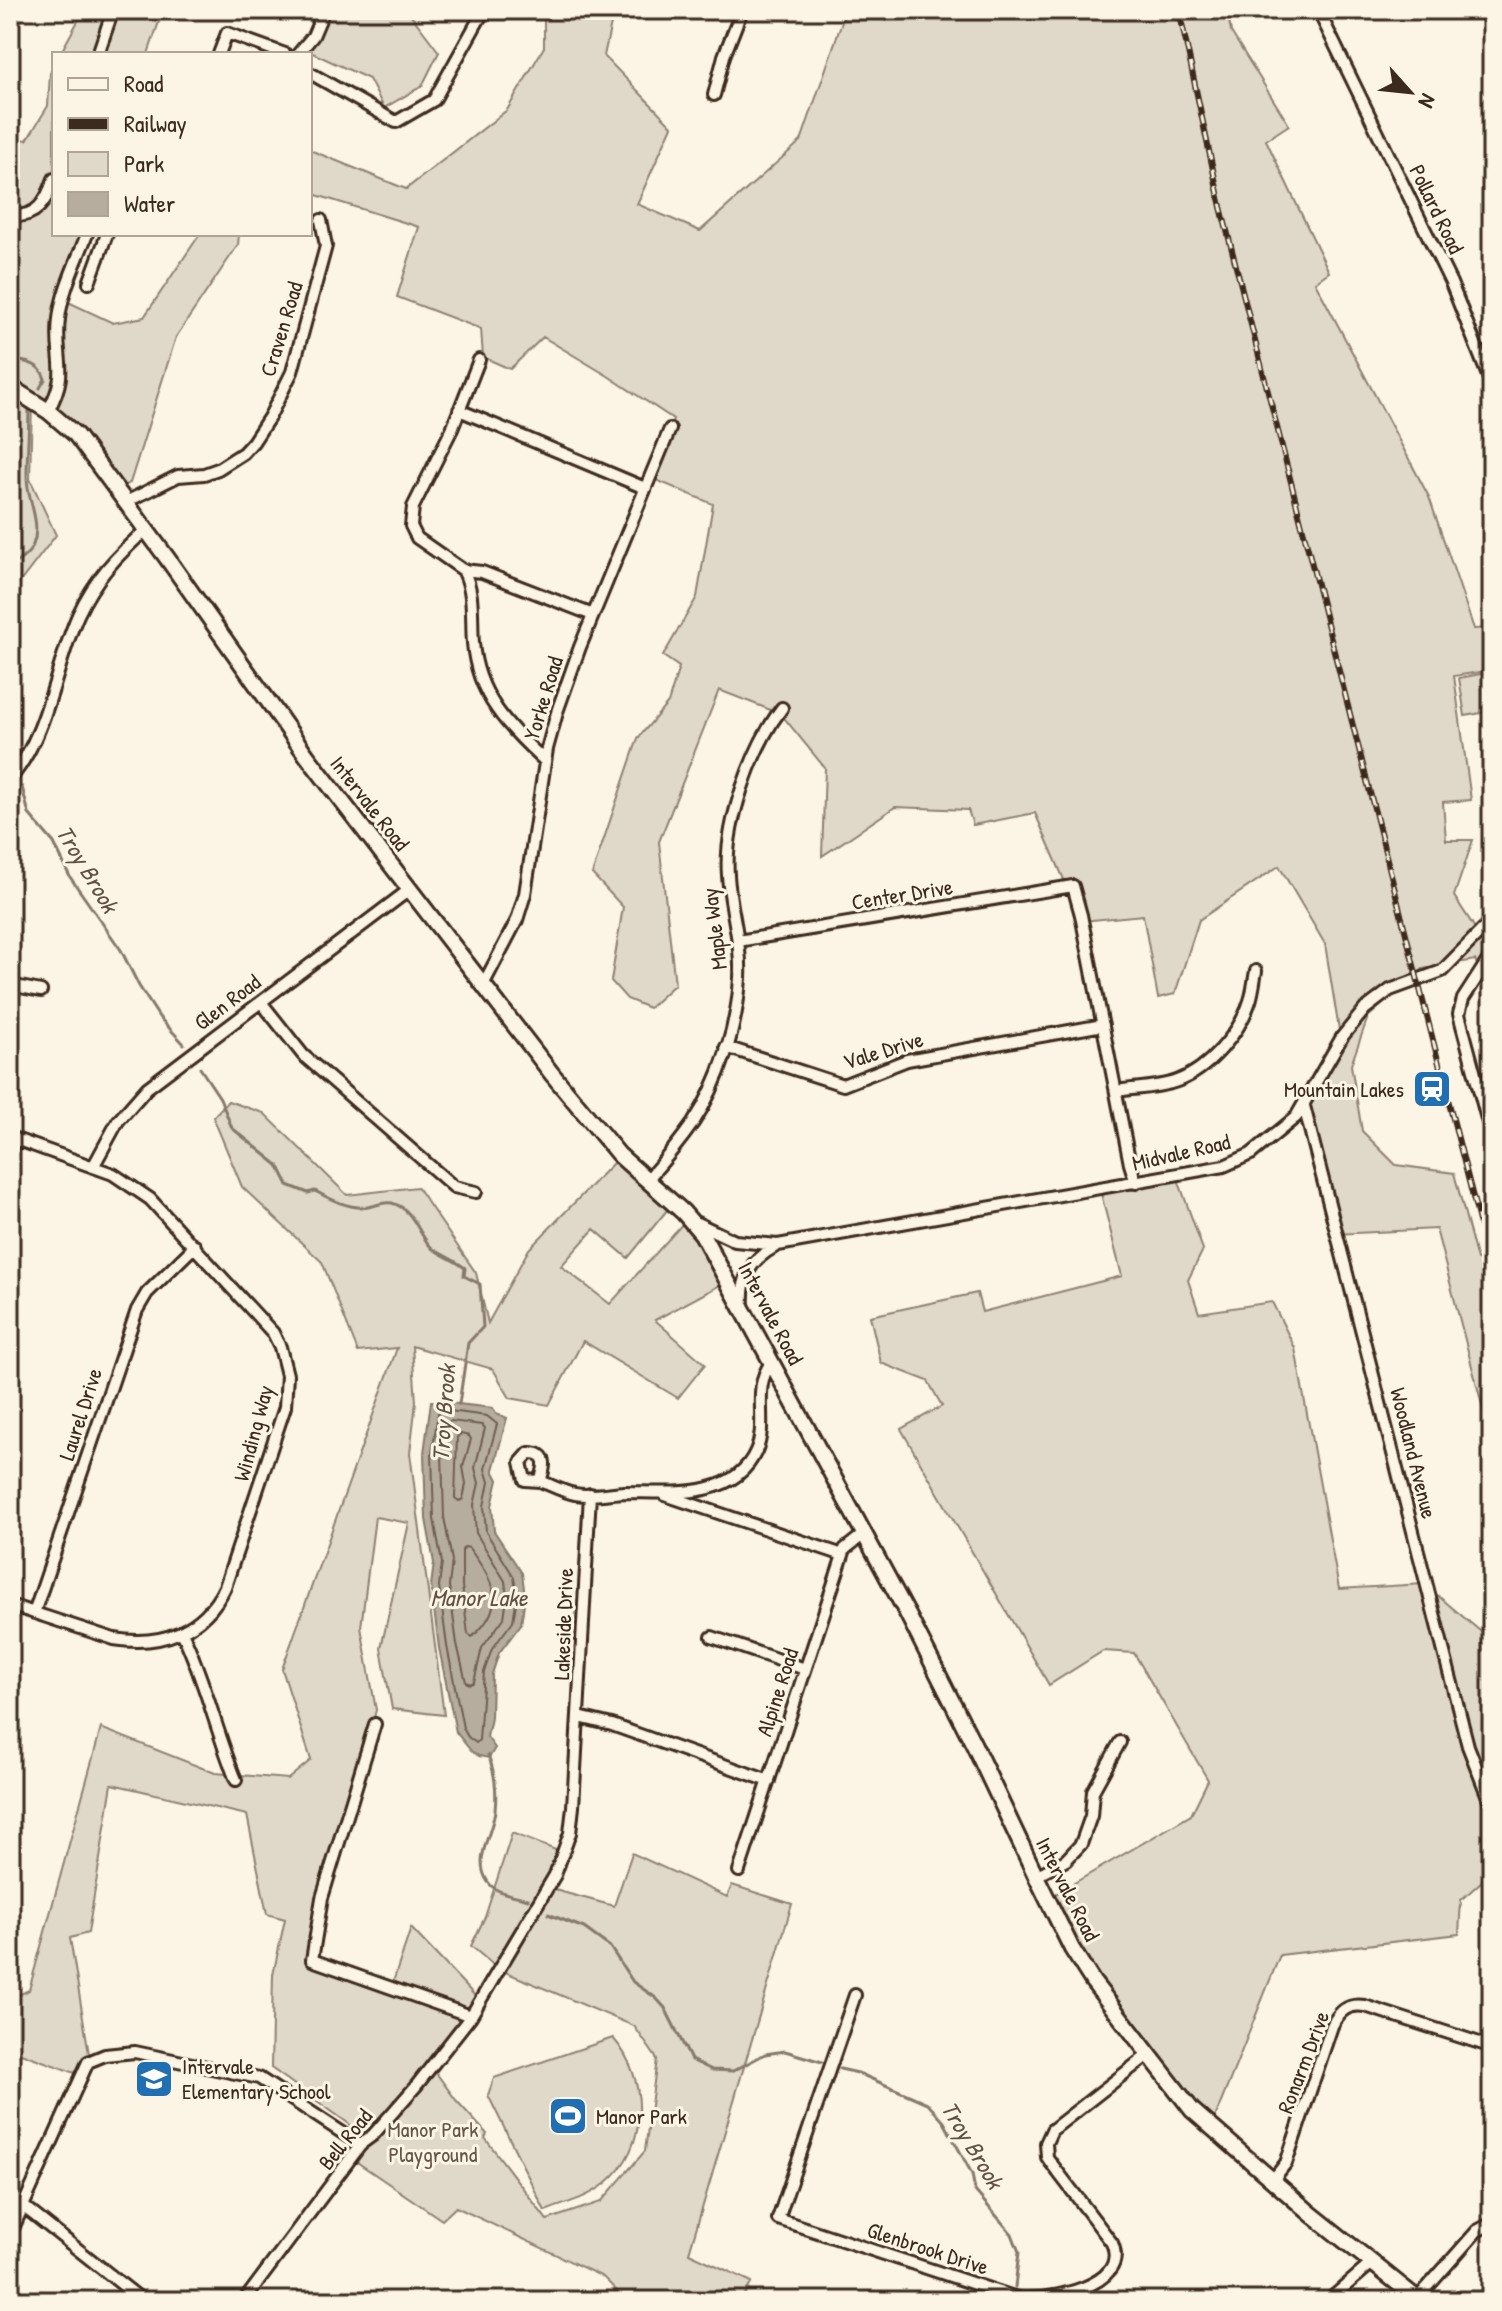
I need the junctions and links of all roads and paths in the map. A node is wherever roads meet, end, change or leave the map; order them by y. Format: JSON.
{"nodes":[{"id":1,"x":113,"y":10,"type":"edge"},
{"id":2,"x":324,"y":10,"type":"edge"},
{"id":3,"x":484,"y":10,"type":"edge"},
{"id":4,"x":742,"y":10,"type":"edge"},
{"id":5,"x":1318,"y":10,"type":"edge"},
{"id":6,"x":99,"y":52,"type":"edge"},
{"id":7,"x":220,"y":52,"type":"edge"},
{"id":8,"x":279,"y":52,"type":"edge"},
{"id":9,"x":300,"y":52,"type":"edge"},
{"id":10,"x":312,"y":74,"type":"edge"},
{"id":11,"x":714,"y":95,"type":"dead end"},
{"id":12,"x":52,"y":183,"type":"edge"},
{"id":13,"x":10,"y":216,"type":"edge"},
{"id":14,"x":321,"y":220,"type":"dead end"},
{"id":15,"x":86,"y":236,"type":"edge"},
{"id":16,"x":106,"y":236,"type":"edge"},
{"id":17,"x":89,"y":283,"type":"dead end"},
{"id":18,"x":479,"y":360,"type":"dead end"},
{"id":19,"x":1492,"y":386,"type":"edge"},
{"id":20,"x":10,"y":387,"type":"edge"},
{"id":21,"x":459,"y":410,"type":"junction"},
{"id":22,"x":48,"y":411,"type":"junction"},
{"id":23,"x":670,"y":429,"type":"dead end"},
{"id":24,"x":645,"y":488,"type":"junction"},
{"id":25,"x":126,"y":502,"type":"junction"},
{"id":26,"x":146,"y":530,"type":"junction"},
{"id":27,"x":463,"y":570,"type":"junction"},
{"id":28,"x":593,"y":615,"type":"junction"},
{"id":29,"x":782,"y":708,"type":"dead end"},
{"id":30,"x":545,"y":761,"type":"junction"},
{"id":31,"x":10,"y":779,"type":"edge"},
{"id":32,"x":409,"y":890,"type":"junction"},
{"id":33,"x":1492,"y":920,"type":"edge"},
{"id":34,"x":738,"y":941,"type":"junction"},
{"id":35,"x":1492,"y":954,"type":"edge"},
{"id":36,"x":1256,"y":971,"type":"dead end"},
{"id":37,"x":10,"y":985,"type":"edge"},
{"id":38,"x":483,"y":985,"type":"junction"},
{"id":39,"x":41,"y":991,"type":"dead end"},
{"id":40,"x":261,"y":1002,"type":"junction"},
{"id":41,"x":1103,"y":1025,"type":"junction"},
{"id":42,"x":726,"y":1047,"type":"junction"},
{"id":43,"x":1116,"y":1091,"type":"junction"},
{"id":44,"x":1304,"y":1106,"type":"junction"},
{"id":45,"x":13,"y":1138,"type":"edge"},
{"id":46,"x":1492,"y":1138,"type":"edge"},
{"id":47,"x":10,"y":1153,"type":"edge"},
{"id":48,"x":93,"y":1167,"type":"junction"},
{"id":49,"x":647,"y":1180,"type":"junction"},
{"id":50,"x":1136,"y":1183,"type":"junction"},
{"id":51,"x":476,"y":1192,"type":"dead end"},
{"id":52,"x":683,"y":1212,"type":"junction"},
{"id":53,"x":778,"y":1245,"type":"junction"},
{"id":54,"x":195,"y":1246,"type":"junction"},
{"id":55,"x":743,"y":1309,"type":"junction"},
{"id":56,"x":771,"y":1363,"type":"junction"},
{"id":57,"x":540,"y":1481,"type":"dead end"},
{"id":58,"x":656,"y":1492,"type":"junction"},
{"id":59,"x":590,"y":1494,"type":"junction"},
{"id":60,"x":864,"y":1534,"type":"junction"},
{"id":61,"x":843,"y":1555,"type":"junction"},
{"id":62,"x":10,"y":1605,"type":"edge"},
{"id":63,"x":34,"y":1613,"type":"junction"},
{"id":64,"x":182,"y":1632,"type":"junction"},
{"id":65,"x":712,"y":1637,"type":"dead end"},
{"id":66,"x":805,"y":1669,"type":"junction"},
{"id":67,"x":579,"y":1717,"type":"junction"},
{"id":68,"x":375,"y":1724,"type":"dead end"},
{"id":69,"x":1120,"y":1742,"type":"dead end"},
{"id":70,"x":236,"y":1780,"type":"dead end"},
{"id":71,"x":769,"y":1781,"type":"junction"},
{"id":72,"x":1492,"y":1807,"type":"edge"},
{"id":73,"x":739,"y":1871,"type":"dead end"},
{"id":74,"x":1036,"y":1876,"type":"junction"},
{"id":75,"x":855,"y":1995,"type":"dead end"},
{"id":76,"x":478,"y":2005,"type":"joint"},
{"id":77,"x":471,"y":2016,"type":"junction"},
{"id":78,"x":1492,"y":2047,"type":"edge"},
{"id":79,"x":1148,"y":2055,"type":"junction"},
{"id":80,"x":361,"y":2145,"type":"junction"},
{"id":81,"x":1272,"y":2181,"type":"junction"},
{"id":82,"x":23,"y":2206,"type":"junction"},
{"id":83,"x":1492,"y":2223,"type":"edge"},
{"id":84,"x":10,"y":2235,"type":"edge"},
{"id":85,"x":1372,"y":2263,"type":"junction"},
{"id":86,"x":1419,"y":2300,"type":"edge"},
{"id":87,"x":143,"y":2301,"type":"edge"},
{"id":88,"x":244,"y":2301,"type":"edge"},
{"id":89,"x":1328,"y":2301,"type":"edge"}],
"edges":[{"from":1,"to":6,"type":"street"},
{"from":2,"to":9,"type":"street"},
{"from":3,"to":10,"type":"street"},
{"from":4,"to":11,"type":"street"},
{"from":5,"to":19,"type":"street","name":"Pollard Road"},
{"from":7,"to":8,"type":"street"},
{"from":12,"to":13,"type":"street"},
{"from":14,"to":25,"type":"street","name":"Craven Road"},
{"from":15,"to":22,"type":"street"},
{"from":16,"to":17,"type":"street"},
{"from":18,"to":21,"type":"street"},
{"from":20,"to":22,"type":"street","name":"Intervale Road"},
{"from":21,"to":24,"type":"street"},
{"from":21,"to":27,"type":"street"},
{"from":22,"to":25,"type":"street","name":"Intervale Road"},
{"from":23,"to":24,"type":"street","name":"Yorke Road"},
{"from":24,"to":28,"type":"street","name":"Yorke Road"},
{"from":25,"to":26,"type":"street","name":"Intervale Road"},
{"from":26,"to":31,"type":"street"},
{"from":26,"to":32,"type":"street","name":"Intervale Road"},
{"from":27,"to":28,"type":"street"},
{"from":27,"to":30,"type":"street"},
{"from":28,"to":30,"type":"street","name":"Yorke Road"},
{"from":29,"to":34,"type":"street","name":"Maple Way"},
{"from":30,"to":38,"type":"street","name":"Yorke Road"},
{"from":32,"to":38,"type":"street","name":"Intervale Road"},
{"from":32,"to":40,"type":"street","name":"Glen Road"},
{"from":33,"to":44,"type":"street","name":"Midvale Road"},
{"from":34,"to":41,"type":"street","name":"Center Drive"},
{"from":34,"to":42,"type":"street","name":"Maple Way"},
{"from":35,"to":46,"type":"street"},
{"from":36,"to":43,"type":"street"},
{"from":37,"to":39,"type":"street"},
{"from":38,"to":49,"type":"street","name":"Intervale Road"},
{"from":40,"to":48,"type":"street","name":"Glen Road"},
{"from":40,"to":51,"type":"street"},
{"from":41,"to":42,"type":"street","name":"Vale Drive"},
{"from":41,"to":43,"type":"street"},
{"from":42,"to":49,"type":"street","name":"Maple Way"},
{"from":43,"to":50,"type":"street"},
{"from":44,"to":50,"type":"street","name":"Midvale Road"},
{"from":44,"to":72,"type":"street","name":"Woodland Avenue"},
{"from":45,"to":47,"type":"street"},
{"from":45,"to":48,"type":"street","name":"Winding Way"},
{"from":48,"to":54,"type":"street","name":"Winding Way"},
{"from":49,"to":52,"type":"street","name":"Intervale Road"},
{"from":50,"to":53,"type":"street","name":"Midvale Road"},
{"from":52,"to":53,"type":"street","name":"Midvale Road"},
{"from":52,"to":55,"type":"street","name":"Intervale Road"},
{"from":53,"to":55,"type":"street"},
{"from":54,"to":63,"type":"street","name":"Laurel Drive"},
{"from":54,"to":64,"type":"street","name":"Winding Way"},
{"from":55,"to":56,"type":"street","name":"Intervale Road"},
{"from":56,"to":58,"type":"street"},
{"from":56,"to":60,"type":"street","name":"Intervale Road"},
{"from":57,"to":59,"type":"street"},
{"from":58,"to":59,"type":"street"},
{"from":58,"to":61,"type":"street"},
{"from":59,"to":67,"type":"street","name":"Lakeside Drive"},
{"from":60,"to":61,"type":"street","name":"Alpine Road"},
{"from":60,"to":74,"type":"street","name":"Intervale Road"},
{"from":61,"to":66,"type":"street","name":"Alpine Road"},
{"from":62,"to":63,"type":"street","name":"Winding Way"},
{"from":63,"to":64,"type":"street","name":"Winding Way"},
{"from":64,"to":70,"type":"street"},
{"from":65,"to":66,"type":"street"},
{"from":66,"to":71,"type":"street","name":"Alpine Road"},
{"from":67,"to":71,"type":"street"},
{"from":67,"to":76,"type":"street","name":"Lakeside Drive"},
{"from":68,"to":77,"type":"street"},
{"from":69,"to":74,"type":"street"},
{"from":71,"to":73,"type":"street","name":"Alpine Road"},
{"from":74,"to":79,"type":"street","name":"Intervale Road"},
{"from":75,"to":79,"type":"street","name":"Glenbrook Drive"},
{"from":76,"to":77,"type":"street","name":"Bell Road"},
{"from":77,"to":80,"type":"street","name":"Bell Road"},
{"from":78,"to":81,"type":"street","name":"Ronarm Drive"},
{"from":79,"to":81,"type":"street","name":"Intervale Road"},
{"from":80,"to":82,"type":"street"},
{"from":80,"to":88,"type":"street","name":"Bell Road"},
{"from":81,"to":85,"type":"street","name":"Intervale Road"},
{"from":82,"to":84,"type":"street"},
{"from":82,"to":87,"type":"street"},
{"from":83,"to":86,"type":"street"},
{"from":85,"to":86,"type":"street","name":"Intervale Road"},
{"from":85,"to":89,"type":"street"}]}
